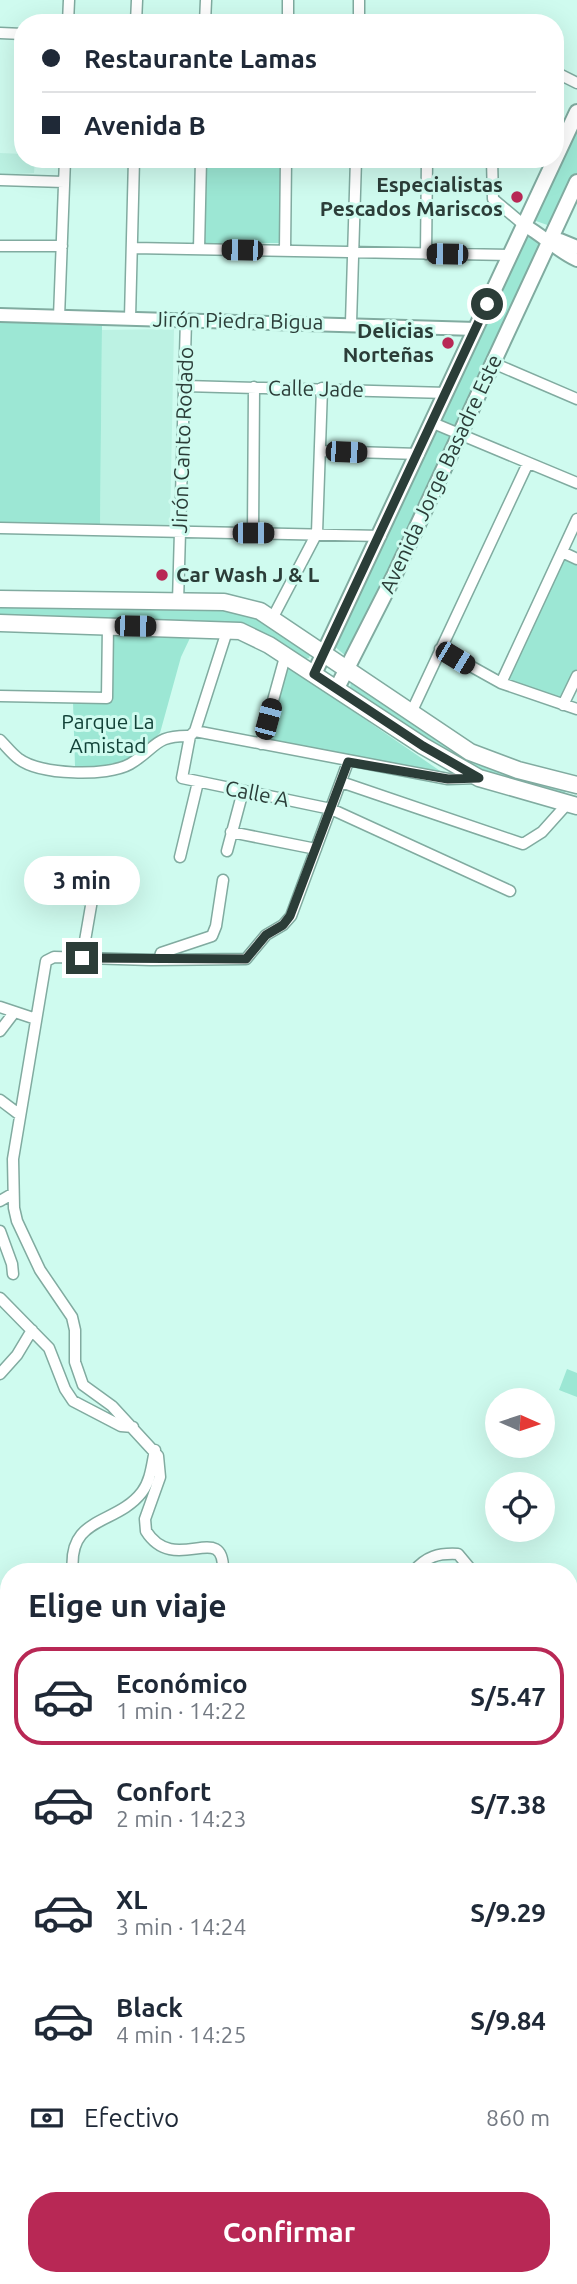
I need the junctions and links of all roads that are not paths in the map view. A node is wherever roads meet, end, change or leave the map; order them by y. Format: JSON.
{"nodes":[{"id":1,"x":577,"y":112,"type":"edge"},
{"id":2,"x":564,"y":140,"type":"edge"},
{"id":3,"x":65,"y":168,"type":"edge"},
{"id":4,"x":134,"y":168,"type":"edge"},
{"id":5,"x":201,"y":168,"type":"edge"},
{"id":6,"x":286,"y":168,"type":"edge"},
{"id":7,"x":356,"y":168,"type":"edge"},
{"id":8,"x":427,"y":168,"type":"edge"},
{"id":9,"x":492,"y":168,"type":"edge"},
{"id":10,"x":551,"y":168,"type":"edge"},
{"id":11,"x":0,"y":180,"type":"edge"},
{"id":12,"x":64,"y":182,"type":"junction"},
{"id":13,"x":577,"y":182,"type":"edge"},
{"id":14,"x":524,"y":225,"type":"junction"},
{"id":15,"x":550,"y":240,"type":"junction"},
{"id":16,"x":0,"y":246,"type":"edge"},
{"id":17,"x":62,"y":246,"type":"junction"},
{"id":18,"x":577,"y":247,"type":"edge"},
{"id":19,"x":133,"y":248,"type":"junction"},
{"id":20,"x":199,"y":249,"type":"junction"},
{"id":21,"x":285,"y":250,"type":"junction"},
{"id":22,"x":354,"y":252,"type":"junction"},
{"id":23,"x":426,"y":254,"type":"junction"},
{"id":24,"x":510,"y":255,"type":"junction"},
{"id":25,"x":577,"y":260,"type":"edge"},
{"id":26,"x":0,"y":315,"type":"edge"},
{"id":27,"x":60,"y":317,"type":"junction"},
{"id":28,"x":130,"y":318,"type":"junction"},
{"id":29,"x":186,"y":320,"type":"junction"},
{"id":30,"x":351,"y":323,"type":"junction"},
{"id":31,"x":476,"y":329,"type":"junction"},
{"id":32,"x":493,"y":363,"type":"junction"},
{"id":33,"x":185,"y":386,"type":"junction"},
{"id":34,"x":254,"y":387,"type":"junction"},
{"id":35,"x":321,"y":388,"type":"junction"},
{"id":36,"x":447,"y":393,"type":"junction"},
{"id":37,"x":577,"y":399,"type":"edge"},
{"id":38,"x":433,"y":423,"type":"junction"},
{"id":39,"x":461,"y":435,"type":"junction"},
{"id":40,"x":321,"y":451,"type":"junction"},
{"id":41,"x":419,"y":454,"type":"junction"},
{"id":42,"x":528,"y":463,"type":"junction"},
{"id":43,"x":577,"y":483,"type":"edge"},
{"id":44,"x":577,"y":519,"type":"edge"},
{"id":45,"x":0,"y":528,"type":"edge"},
{"id":46,"x":180,"y":531,"type":"junction"},
{"id":47,"x":253,"y":533,"type":"junction"},
{"id":48,"x":317,"y":533,"type":"junction"},
{"id":49,"x":381,"y":536,"type":"junction"},
{"id":50,"x":562,"y":552,"type":"junction"},
{"id":51,"x":577,"y":559,"type":"edge"},
{"id":52,"x":0,"y":599,"type":"edge"},
{"id":53,"x":178,"y":602,"type":"junction"},
{"id":54,"x":273,"y":617,"type":"junction"},
{"id":55,"x":0,"y":623,"type":"edge"},
{"id":56,"x":108,"y":625,"type":"junction"},
{"id":57,"x":228,"y":628,"type":"junction"},
{"id":58,"x":440,"y":649,"type":"junction"},
{"id":59,"x":325,"y":653,"type":"junction"},
{"id":60,"x":285,"y":657,"type":"junction"},
{"id":61,"x":348,"y":669,"type":"junction"},
{"id":62,"x":314,"y":674,"type":"junction"},
{"id":63,"x":577,"y":676,"type":"edge"},
{"id":64,"x":501,"y":683,"type":"junction"},
{"id":65,"x":337,"y":688,"type":"junction"},
{"id":66,"x":0,"y":696,"type":"edge"},
{"id":67,"x":563,"y":705,"type":"junction"},
{"id":68,"x":577,"y":709,"type":"edge"},
{"id":69,"x":411,"y":713,"type":"junction"},
{"id":70,"x":192,"y":733,"type":"junction"},
{"id":71,"x":0,"y":740,"type":"edge"},
{"id":72,"x":261,"y":744,"type":"junction"},
{"id":73,"x":348,"y":762,"type":"junction"},
{"id":74,"x":479,"y":778,"type":"junction"},
{"id":75,"x":198,"y":782,"type":"junction"},
{"id":76,"x":341,"y":782,"type":"junction"},
{"id":77,"x":574,"y":784,"type":"edge"},
{"id":78,"x":243,"y":791,"type":"junction"},
{"id":79,"x":573,"y":805,"type":"edge"},
{"id":80,"x":331,"y":809,"type":"junction"},
{"id":81,"x":231,"y":832,"type":"junction"},
{"id":82,"x":316,"y":849,"type":"junction"},
{"id":83,"x":227,"y":851,"type":"dead end"},
{"id":84,"x":180,"y":858,"type":"dead end"},
{"id":85,"x":223,"y":880,"type":"dead end"},
{"id":86,"x":510,"y":891,"type":"dead end"},
{"id":87,"x":60,"y":894,"type":"dead end"},
{"id":88,"x":82,"y":958,"type":"junction"},
{"id":89,"x":159,"y":960,"type":"junction"},
{"id":90,"x":0,"y":1007,"type":"edge"},
{"id":91,"x":13,"y":1014,"type":"junction"},
{"id":92,"x":36,"y":1019,"type":"junction"},
{"id":93,"x":0,"y":1031,"type":"edge"},
{"id":94,"x":0,"y":1100,"type":"edge"},
{"id":95,"x":20,"y":1115,"type":"junction"},
{"id":96,"x":12,"y":1194,"type":"junction"},
{"id":97,"x":0,"y":1201,"type":"edge"},
{"id":98,"x":0,"y":1231,"type":"edge"},
{"id":99,"x":13,"y":1275,"type":"dead end"},
{"id":100,"x":0,"y":1298,"type":"edge"},
{"id":101,"x":32,"y":1330,"type":"junction"},
{"id":102,"x":0,"y":1374,"type":"edge"},
{"id":103,"x":133,"y":1427,"type":"junction"},
{"id":104,"x":155,"y":1450,"type":"junction"},
{"id":105,"x":72,"y":1563,"type":"edge"},
{"id":106,"x":224,"y":1563,"type":"edge"},
{"id":107,"x":421,"y":1563,"type":"edge"},
{"id":108,"x":466,"y":1563,"type":"edge"}],
"edges":[{"from":1,"to":2,"type":"main road","name":"Avenida Jorge Basadre Este"},
{"from":3,"to":12,"type":"street"},
{"from":4,"to":19,"type":"street"},
{"from":5,"to":20,"type":"street"},
{"from":6,"to":21,"type":"street"},
{"from":7,"to":22,"type":"street"},
{"from":8,"to":23,"type":"street"},
{"from":9,"to":14,"type":"street"},
{"from":10,"to":14,"type":"main road","name":"Avenida Jorge Basadre Este"},
{"from":11,"to":12,"type":"street"},
{"from":12,"to":17,"type":"street"},
{"from":13,"to":15,"type":"main road","name":"Avenida Jorge Basadre Este"},
{"from":14,"to":15,"type":"street"},
{"from":14,"to":24,"type":"main road","name":"Avenida Jorge Basadre Este"},
{"from":15,"to":18,"type":"street"},
{"from":15,"to":25,"type":"street"},
{"from":15,"to":32,"type":"main road","name":"Avenida Jorge Basadre Este"},
{"from":16,"to":17,"type":"street"},
{"from":17,"to":27,"type":"street"},
{"from":19,"to":20,"type":"street"},
{"from":19,"to":28,"type":"street"},
{"from":20,"to":21,"type":"street"},
{"from":21,"to":22,"type":"street"},
{"from":22,"to":23,"type":"street"},
{"from":22,"to":30,"type":"street"},
{"from":23,"to":24,"type":"street"},
{"from":24,"to":31,"type":"main road","name":"Avenida Jorge Basadre Este"},
{"from":26,"to":27,"type":"street","name":"Jirón Piedra Bigua"},
{"from":27,"to":28,"type":"street","name":"Jirón Piedra Bigua"},
{"from":28,"to":29,"type":"street","name":"Jirón Piedra Bigua"},
{"from":29,"to":30,"type":"street","name":"Jirón Piedra Bigua"},
{"from":29,"to":33,"type":"street","name":"Jirón Canto Rodado"},
{"from":30,"to":31,"type":"street","name":"Jirón Piedra Bigua"},
{"from":31,"to":36,"type":"main road","name":"Avenida Jorge Basadre Este"},
{"from":32,"to":37,"type":"street"},
{"from":32,"to":39,"type":"main road","name":"Avenida Jorge Basadre Este"},
{"from":33,"to":34,"type":"street","name":"Calle Jade"},
{"from":33,"to":46,"type":"street","name":"Jirón Canto Rodado"},
{"from":34,"to":35,"type":"street","name":"Calle Jade"},
{"from":34,"to":47,"type":"street"},
{"from":35,"to":36,"type":"street","name":"Calle Jade"},
{"from":35,"to":40,"type":"street"},
{"from":36,"to":38,"type":"main road","name":"Avenida Jorge Basadre Este"},
{"from":38,"to":39,"type":"street"},
{"from":38,"to":41,"type":"main road","name":"Avenida Jorge Basadre Este"},
{"from":39,"to":42,"type":"street"},
{"from":39,"to":61,"type":"main road","name":"Avenida Jorge Basadre Este"},
{"from":40,"to":41,"type":"street"},
{"from":40,"to":48,"type":"street"},
{"from":41,"to":49,"type":"main road","name":"Avenida Jorge Basadre Este"},
{"from":42,"to":43,"type":"street"},
{"from":42,"to":58,"type":"street"},
{"from":44,"to":50,"type":"street"},
{"from":45,"to":46,"type":"street"},
{"from":46,"to":47,"type":"street"},
{"from":46,"to":53,"type":"street","name":"Jirón Canto Rodado"},
{"from":47,"to":48,"type":"street"},
{"from":48,"to":49,"type":"street"},
{"from":48,"to":54,"type":"street"},
{"from":49,"to":59,"type":"main road","name":"Avenida Jorge Basadre Este"},
{"from":50,"to":51,"type":"street"},
{"from":50,"to":64,"type":"street"},
{"from":52,"to":53,"type":"main road"},
{"from":53,"to":54,"type":"main road"},
{"from":54,"to":59,"type":"main road"},
{"from":55,"to":56,"type":"main road"},
{"from":56,"to":57,"type":"main road"},
{"from":56,"to":66,"type":"street"},
{"from":57,"to":60,"type":"main road"},
{"from":57,"to":70,"type":"street"},
{"from":58,"to":64,"type":"street"},
{"from":58,"to":69,"type":"street"},
{"from":59,"to":61,"type":"main road"},
{"from":59,"to":62,"type":"main road","name":"Avenida Jorge Basadre Este"},
{"from":60,"to":62,"type":"main road"},
{"from":60,"to":72,"type":"street"},
{"from":61,"to":65,"type":"main road","name":"Avenida Jorge Basadre Este"},
{"from":61,"to":69,"type":"main road"},
{"from":62,"to":65,"type":"main road"},
{"from":63,"to":67,"type":"street"},
{"from":64,"to":67,"type":"street"},
{"from":65,"to":74,"type":"main road"},
{"from":67,"to":68,"type":"street"},
{"from":69,"to":77,"type":"main road"},
{"from":70,"to":71,"type":"street"},
{"from":70,"to":72,"type":"street"},
{"from":70,"to":75,"type":"street","name":"Calle A"},
{"from":72,"to":73,"type":"street"},
{"from":73,"to":74,"type":"street"},
{"from":73,"to":76,"type":"street"},
{"from":74,"to":79,"type":"main road"},
{"from":75,"to":78,"type":"street","name":"Calle A"},
{"from":75,"to":84,"type":"street"},
{"from":76,"to":79,"type":"street"},
{"from":76,"to":80,"type":"street"},
{"from":77,"to":79,"type":"main road"},
{"from":78,"to":80,"type":"street","name":"Calle A"},
{"from":78,"to":81,"type":"street"},
{"from":80,"to":82,"type":"street"},
{"from":80,"to":86,"type":"street","name":"Calle A"},
{"from":81,"to":82,"type":"street"},
{"from":81,"to":83,"type":"street"},
{"from":82,"to":89,"type":"street"},
{"from":85,"to":89,"type":"street"},
{"from":87,"to":88,"type":"street"},
{"from":88,"to":89,"type":"street"},
{"from":88,"to":92,"type":"street"},
{"from":90,"to":91,"type":"street"},
{"from":91,"to":92,"type":"street"},
{"from":91,"to":93,"type":"street"},
{"from":92,"to":95,"type":"street"},
{"from":94,"to":95,"type":"street"},
{"from":95,"to":96,"type":"street"},
{"from":96,"to":97,"type":"street"},
{"from":96,"to":103,"type":"street"},
{"from":98,"to":99,"type":"street"},
{"from":100,"to":101,"type":"street"},
{"from":101,"to":102,"type":"street"},
{"from":101,"to":103,"type":"street"},
{"from":103,"to":104,"type":"street"},
{"from":104,"to":105,"type":"street"},
{"from":104,"to":106,"type":"street"},
{"from":107,"to":108,"type":"street"}]}
